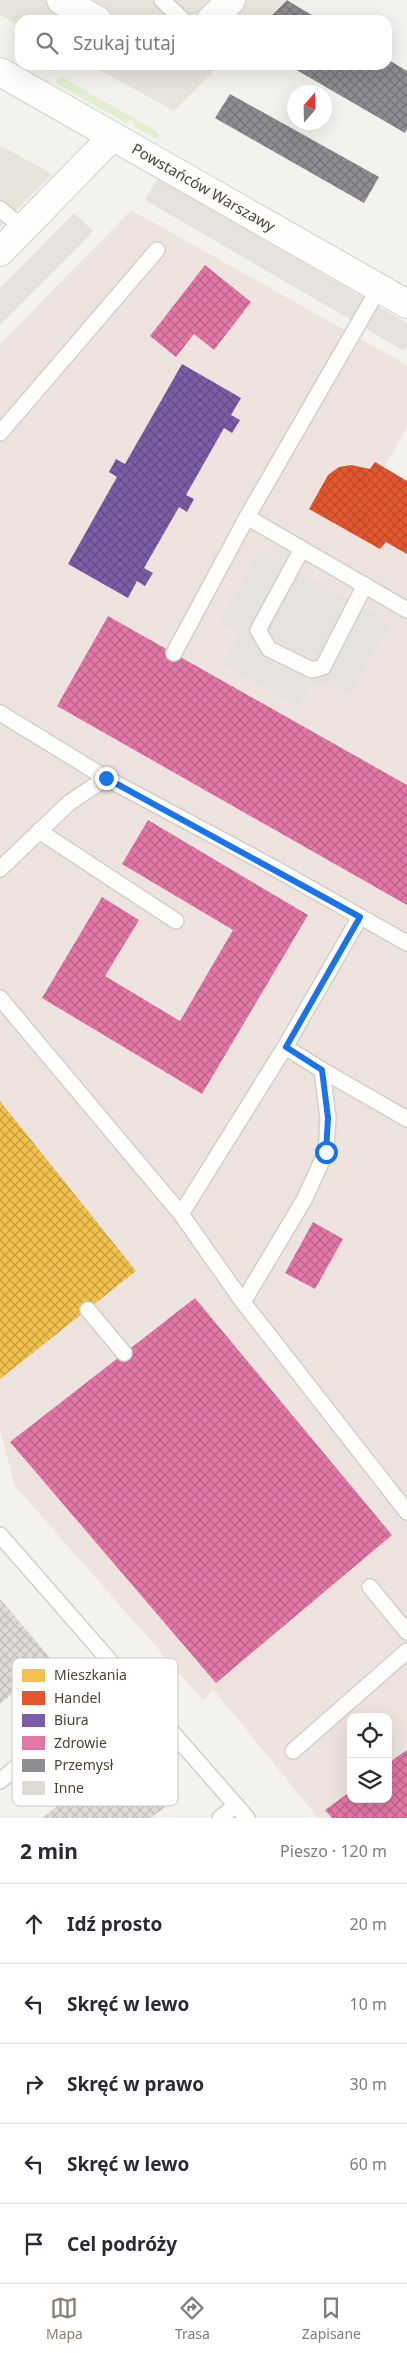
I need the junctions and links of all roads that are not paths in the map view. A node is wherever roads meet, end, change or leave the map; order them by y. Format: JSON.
{"nodes":[{"id":1,"x":61,"y":0,"type":"edge"},
{"id":2,"x":162,"y":0,"type":"edge"},
{"id":3,"x":231,"y":0,"type":"edge"},
{"id":4,"x":88,"y":15,"type":"edge"},
{"id":5,"x":178,"y":15,"type":"edge"},
{"id":6,"x":216,"y":15,"type":"edge"},
{"id":7,"x":0,"y":72,"type":"edge"},
{"id":8,"x":113,"y":136,"type":"junction"},
{"id":9,"x":0,"y":209,"type":"edge"},
{"id":10,"x":23,"y":228,"type":"junction"},
{"id":11,"x":157,"y":250,"type":"dead end"},
{"id":12,"x":0,"y":252,"type":"edge"},
{"id":13,"x":379,"y":288,"type":"junction"},
{"id":14,"x":407,"y":304,"type":"edge"},
{"id":15,"x":0,"y":433,"type":"edge"},
{"id":16,"x":247,"y":517,"type":"junction"},
{"id":17,"x":302,"y":549,"type":"junction"},
{"id":18,"x":366,"y":585,"type":"junction"},
{"id":19,"x":407,"y":610,"type":"edge"},
{"id":20,"x":174,"y":653,"type":"dead end"},
{"id":21,"x":0,"y":713,"type":"edge"},
{"id":22,"x":106,"y":778,"type":"junction"},
{"id":23,"x":39,"y":831,"type":"junction"},
{"id":24,"x":0,"y":869,"type":"edge"},
{"id":25,"x":360,"y":917,"type":"junction"},
{"id":26,"x":176,"y":921,"type":"dead end"},
{"id":27,"x":407,"y":943,"type":"edge"},
{"id":28,"x":0,"y":998,"type":"edge"},
{"id":29,"x":286,"y":1047,"type":"junction"},
{"id":30,"x":322,"y":1070,"type":"junction"},
{"id":31,"x":407,"y":1119,"type":"edge"},
{"id":32,"x":181,"y":1214,"type":"junction"},
{"id":33,"x":243,"y":1302,"type":"junction"},
{"id":34,"x":88,"y":1310,"type":"dead end"},
{"id":35,"x":124,"y":1353,"type":"dead end"},
{"id":36,"x":407,"y":1512,"type":"edge"},
{"id":37,"x":0,"y":1535,"type":"edge"},
{"id":38,"x":370,"y":1587,"type":"dead end"},
{"id":39,"x":407,"y":1632,"type":"edge"},
{"id":40,"x":407,"y":1651,"type":"edge"},
{"id":41,"x":106,"y":1658,"type":"edge"},
{"id":42,"x":178,"y":1740,"type":"edge"},
{"id":43,"x":293,"y":1751,"type":"dead end"},
{"id":44,"x":12,"y":1771,"type":"edge"},
{"id":45,"x":0,"y":1781,"type":"edge"},
{"id":46,"x":236,"y":1806,"type":"junction"},
{"id":47,"x":220,"y":1818,"type":"edge"},
{"id":48,"x":247,"y":1818,"type":"edge"}],
"edges":[{"from":1,"to":4,"type":"street"},
{"from":2,"to":5,"type":"lane"},
{"from":3,"to":6,"type":"street"},
{"from":7,"to":8,"type":"street","name":"Powstańców Warszawy"},
{"from":8,"to":10,"type":"street"},
{"from":8,"to":13,"type":"street","name":"Powstańców Warszawy"},
{"from":9,"to":10,"type":"lane"},
{"from":10,"to":12,"type":"street"},
{"from":11,"to":15,"type":"lane"},
{"from":13,"to":14,"type":"street","name":"Powstańców Warszawy"},
{"from":13,"to":16,"type":"lane"},
{"from":16,"to":17,"type":"lane"},
{"from":16,"to":20,"type":"lane"},
{"from":17,"to":18,"type":"lane"},
{"from":17,"to":18,"type":"lane"},
{"from":18,"to":19,"type":"lane"},
{"from":21,"to":22,"type":"lane"},
{"from":22,"to":23,"type":"lane"},
{"from":22,"to":25,"type":"lane"},
{"from":23,"to":24,"type":"lane"},
{"from":23,"to":26,"type":"lane"},
{"from":25,"to":27,"type":"lane"},
{"from":25,"to":29,"type":"lane"},
{"from":28,"to":32,"type":"lane"},
{"from":29,"to":30,"type":"lane"},
{"from":29,"to":32,"type":"lane"},
{"from":30,"to":31,"type":"lane"},
{"from":30,"to":33,"type":"lane"},
{"from":32,"to":33,"type":"lane"},
{"from":33,"to":36,"type":"lane"},
{"from":34,"to":35,"type":"lane"},
{"from":37,"to":41,"type":"lane"},
{"from":38,"to":39,"type":"lane"},
{"from":40,"to":43,"type":"lane"},
{"from":42,"to":46,"type":"lane"},
{"from":44,"to":45,"type":"lane"},
{"from":46,"to":47,"type":"lane"},
{"from":46,"to":48,"type":"lane"}]}
